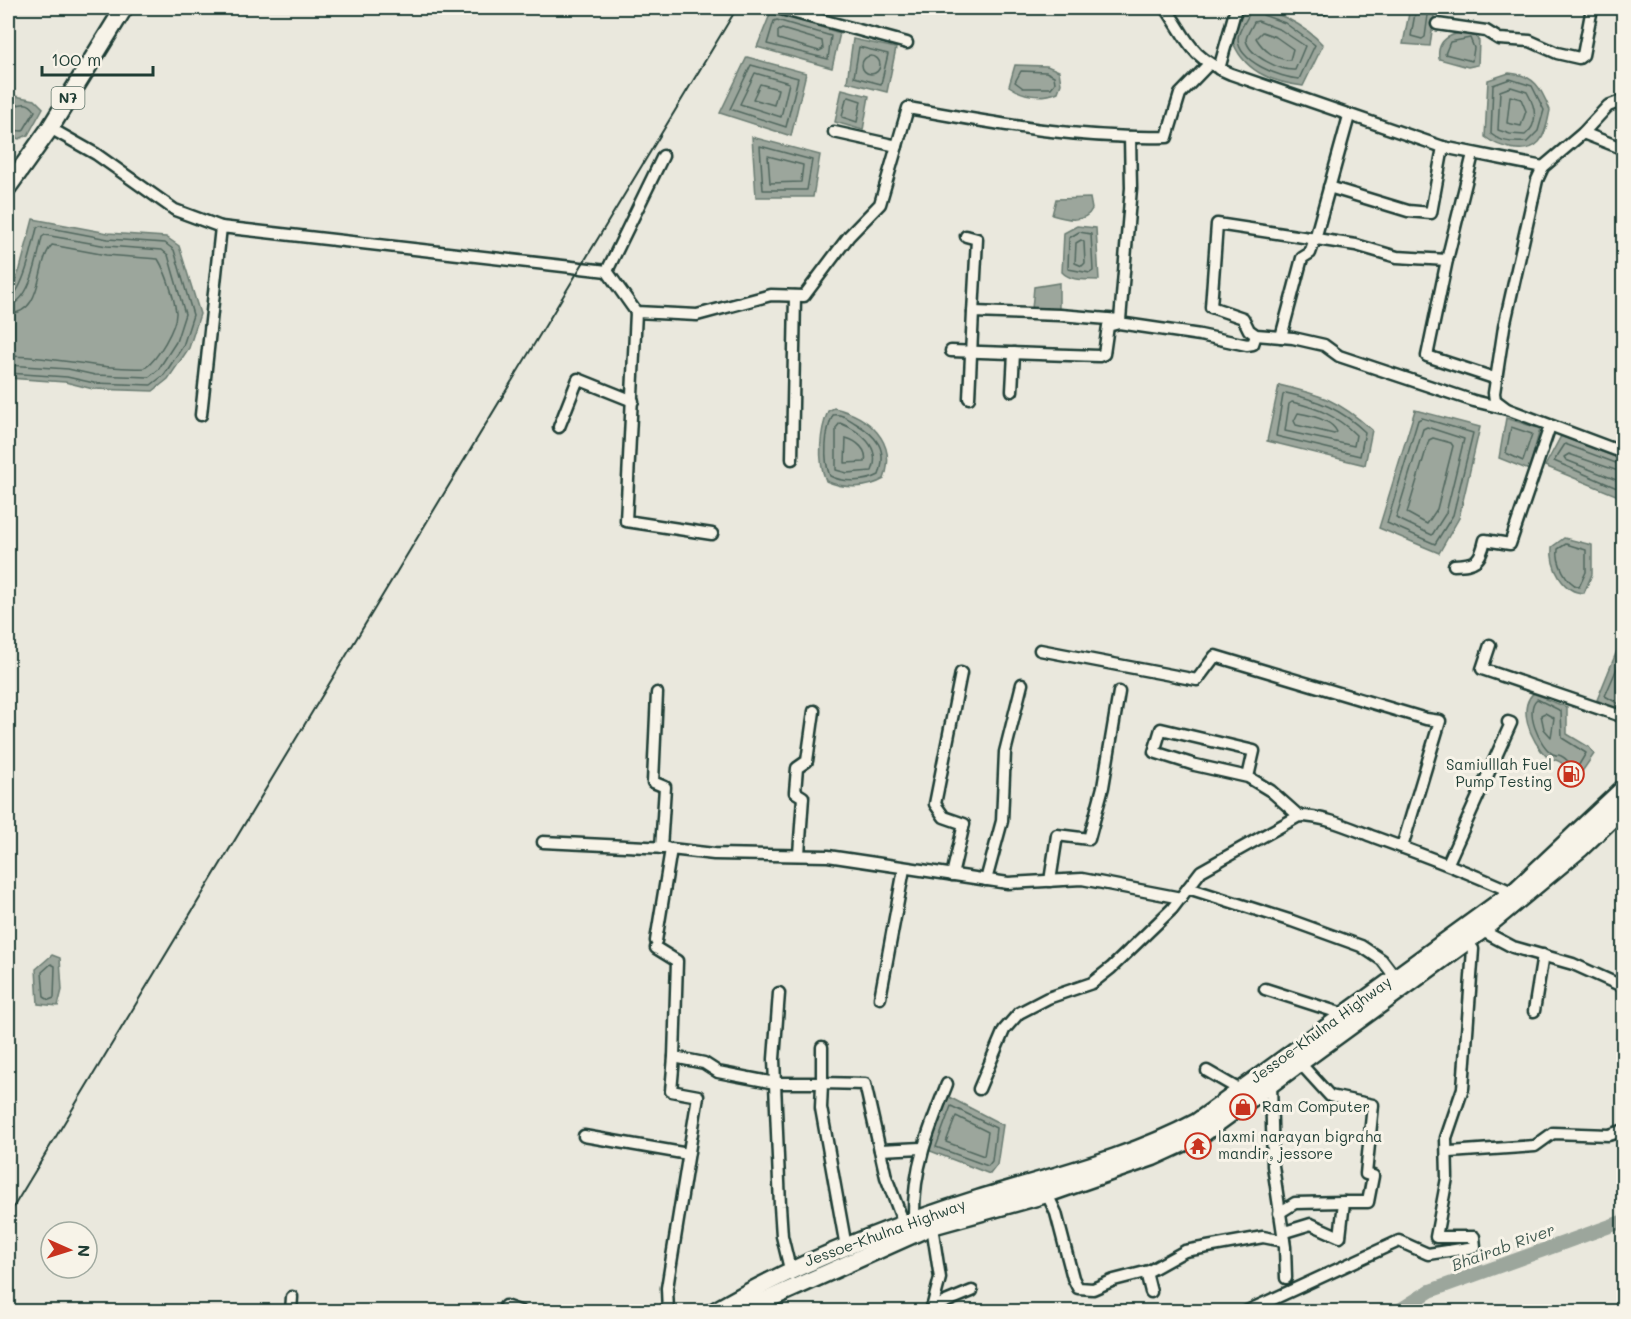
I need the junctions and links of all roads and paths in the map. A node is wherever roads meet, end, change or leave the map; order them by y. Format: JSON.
{"nodes":[{"id":1,"x":124,"y":8,"type":"edge"},
{"id":2,"x":777,"y":8,"type":"edge"},
{"id":3,"x":1166,"y":8,"type":"edge"},
{"id":4,"x":1236,"y":8,"type":"edge"},
{"id":5,"x":1592,"y":8,"type":"edge"},
{"id":6,"x":1437,"y":24,"type":"dead end"},
{"id":7,"x":907,"y":43,"type":"dead end"},
{"id":8,"x":1208,"y":64,"type":"junction"},
{"id":9,"x":1219,"y":69,"type":"junction"},
{"id":10,"x":1623,"y":100,"type":"edge"},
{"id":11,"x":1349,"y":116,"type":"junction"},
{"id":12,"x":50,"y":128,"type":"junction"},
{"id":13,"x":834,"y":132,"type":"dead end"},
{"id":14,"x":1582,"y":133,"type":"junction"},
{"id":15,"x":1130,"y":137,"type":"junction"},
{"id":16,"x":897,"y":146,"type":"junction"},
{"id":17,"x":1443,"y":147,"type":"junction"},
{"id":18,"x":1623,"y":149,"type":"edge"},
{"id":19,"x":1473,"y":154,"type":"junction"},
{"id":20,"x":663,"y":156,"type":"dead end"},
{"id":21,"x":1543,"y":167,"type":"junction"},
{"id":22,"x":8,"y":187,"type":"edge"},
{"id":23,"x":1329,"y":187,"type":"junction"},
{"id":24,"x":220,"y":226,"type":"junction"},
{"id":25,"x":966,"y":236,"type":"dead end"},
{"id":26,"x":1315,"y":239,"type":"junction"},
{"id":27,"x":1447,"y":260,"type":"junction"},
{"id":28,"x":607,"y":271,"type":"junction"},
{"id":29,"x":795,"y":296,"type":"junction"},
{"id":30,"x":636,"y":312,"type":"junction"},
{"id":31,"x":973,"y":313,"type":"junction"},
{"id":32,"x":1256,"y":335,"type":"junction"},
{"id":33,"x":1281,"y":337,"type":"junction"},
{"id":34,"x":951,"y":351,"type":"dead end"},
{"id":35,"x":972,"y":352,"type":"junction"},
{"id":36,"x":1014,"y":353,"type":"junction"},
{"id":37,"x":1494,"y":378,"type":"junction"},
{"id":38,"x":1012,"y":391,"type":"dead end"},
{"id":39,"x":969,"y":398,"type":"dead end"},
{"id":40,"x":633,"y":401,"type":"junction"},
{"id":41,"x":1507,"y":409,"type":"junction"},
{"id":42,"x":201,"y":415,"type":"dead end"},
{"id":43,"x":1550,"y":426,"type":"junction"},
{"id":44,"x":559,"y":427,"type":"dead end"},
{"id":45,"x":1623,"y":453,"type":"edge"},
{"id":46,"x":792,"y":459,"type":"dead end"},
{"id":47,"x":712,"y":534,"type":"dead end"},
{"id":48,"x":1454,"y":565,"type":"dead end"},
{"id":49,"x":1490,"y":645,"type":"dead end"},
{"id":50,"x":1040,"y":650,"type":"dead end"},
{"id":51,"x":961,"y":673,"type":"dead end"},
{"id":52,"x":1022,"y":684,"type":"dead end"},
{"id":53,"x":1119,"y":692,"type":"dead end"},
{"id":54,"x":657,"y":693,"type":"dead end"},
{"id":55,"x":814,"y":711,"type":"dead end"},
{"id":56,"x":1623,"y":717,"type":"edge"},
{"id":57,"x":1508,"y":722,"type":"dead end"},
{"id":58,"x":1248,"y":777,"type":"junction"},
{"id":59,"x":1623,"y":788,"type":"edge"},
{"id":60,"x":1623,"y":807,"type":"edge"},
{"id":61,"x":1299,"y":816,"type":"junction"},
{"id":62,"x":543,"y":842,"type":"dead end"},
{"id":63,"x":1402,"y":847,"type":"junction"},
{"id":64,"x":666,"y":848,"type":"junction"},
{"id":65,"x":799,"y":854,"type":"junction"},
{"id":66,"x":1448,"y":863,"type":"junction"},
{"id":67,"x":904,"y":869,"type":"junction"},
{"id":68,"x":952,"y":875,"type":"junction"},
{"id":69,"x":986,"y":880,"type":"junction"},
{"id":70,"x":1050,"y":881,"type":"junction"},
{"id":71,"x":1188,"y":888,"type":"junction"},
{"id":72,"x":1512,"y":892,"type":"junction"},
{"id":73,"x":1181,"y":898,"type":"junction"},
{"id":74,"x":1475,"y":927,"type":"junction"},
{"id":75,"x":1473,"y":949,"type":"dead end"},
{"id":76,"x":1543,"y":955,"type":"junction"},
{"id":77,"x":1395,"y":977,"type":"junction"},
{"id":78,"x":1623,"y":987,"type":"edge"},
{"id":79,"x":1265,"y":989,"type":"dead end"},
{"id":80,"x":778,"y":993,"type":"dead end"},
{"id":81,"x":880,"y":998,"type":"dead end"},
{"id":82,"x":1534,"y":1011,"type":"dead end"},
{"id":83,"x":1343,"y":1014,"type":"junction"},
{"id":84,"x":822,"y":1047,"type":"dead end"},
{"id":85,"x":674,"y":1057,"type":"junction"},
{"id":86,"x":1299,"y":1062,"type":"junction"},
{"id":87,"x":1207,"y":1071,"type":"dead end"},
{"id":88,"x":1271,"y":1082,"type":"junction"},
{"id":89,"x":775,"y":1083,"type":"junction"},
{"id":90,"x":822,"y":1083,"type":"junction"},
{"id":91,"x":947,"y":1084,"type":"dead end"},
{"id":92,"x":979,"y":1089,"type":"dead end"},
{"id":93,"x":1240,"y":1090,"type":"junction"},
{"id":94,"x":1623,"y":1130,"type":"edge"},
{"id":95,"x":584,"y":1136,"type":"dead end"},
{"id":96,"x":922,"y":1148,"type":"junction"},
{"id":97,"x":880,"y":1150,"type":"junction"},
{"id":98,"x":1450,"y":1152,"type":"dead end"},
{"id":99,"x":688,"y":1154,"type":"junction"},
{"id":100,"x":1047,"y":1194,"type":"junction"},
{"id":101,"x":1344,"y":1202,"type":"junction"},
{"id":102,"x":1279,"y":1213,"type":"junction"},
{"id":103,"x":909,"y":1220,"type":"junction"},
{"id":104,"x":932,"y":1226,"type":"junction"},
{"id":105,"x":1286,"y":1236,"type":"junction"},
{"id":106,"x":846,"y":1247,"type":"junction"},
{"id":107,"x":790,"y":1269,"type":"junction"},
{"id":108,"x":1146,"y":1272,"type":"junction"},
{"id":109,"x":1286,"y":1278,"type":"dead end"},
{"id":110,"x":972,"y":1291,"type":"dead end"},
{"id":111,"x":1151,"y":1292,"type":"dead end"},
{"id":112,"x":292,"y":1297,"type":"dead end"},
{"id":113,"x":931,"y":1310,"type":"edge"},
{"id":114,"x":291,"y":1311,"type":"edge"},
{"id":115,"x":504,"y":1311,"type":"edge"},
{"id":116,"x":522,"y":1311,"type":"edge"},
{"id":117,"x":668,"y":1311,"type":"edge"},
{"id":118,"x":713,"y":1311,"type":"edge"},
{"id":119,"x":740,"y":1311,"type":"edge"},
{"id":120,"x":1245,"y":1311,"type":"edge"}],
"edges":[{"from":1,"to":12,"type":"highway","number":"N7"},
{"from":2,"to":7,"type":"street"},
{"from":3,"to":8,"type":"street"},
{"from":4,"to":9,"type":"street"},
{"from":5,"to":6,"type":"street"},
{"from":8,"to":9,"type":"street"},
{"from":8,"to":15,"type":"street"},
{"from":9,"to":11,"type":"street"},
{"from":10,"to":14,"type":"street"},
{"from":11,"to":17,"type":"street"},
{"from":11,"to":23,"type":"street"},
{"from":12,"to":22,"type":"highway","number":"N7"},
{"from":12,"to":24,"type":"street"},
{"from":13,"to":16,"type":"street"},
{"from":14,"to":18,"type":"street"},
{"from":14,"to":21,"type":"street"},
{"from":15,"to":16,"type":"street"},
{"from":15,"to":31,"type":"street"},
{"from":16,"to":29,"type":"street"},
{"from":17,"to":19,"type":"street"},
{"from":17,"to":23,"type":"street"},
{"from":19,"to":21,"type":"street"},
{"from":19,"to":27,"type":"street"},
{"from":20,"to":28,"type":"street"},
{"from":21,"to":37,"type":"street"},
{"from":23,"to":26,"type":"street"},
{"from":24,"to":28,"type":"street"},
{"from":24,"to":42,"type":"street"},
{"from":25,"to":31,"type":"street"},
{"from":26,"to":27,"type":"street"},
{"from":26,"to":32,"type":"street"},
{"from":26,"to":33,"type":"street"},
{"from":27,"to":37,"type":"street"},
{"from":28,"to":30,"type":"street"},
{"from":29,"to":30,"type":"street"},
{"from":29,"to":46,"type":"street"},
{"from":30,"to":40,"type":"street"},
{"from":31,"to":35,"type":"street"},
{"from":32,"to":33,"type":"street"},
{"from":32,"to":36,"type":"street"},
{"from":33,"to":41,"type":"street"},
{"from":34,"to":35,"type":"street"},
{"from":35,"to":36,"type":"street"},
{"from":35,"to":39,"type":"street"},
{"from":36,"to":38,"type":"street"},
{"from":37,"to":41,"type":"street"},
{"from":40,"to":44,"type":"street"},
{"from":40,"to":47,"type":"street"},
{"from":41,"to":43,"type":"street"},
{"from":43,"to":45,"type":"street"},
{"from":43,"to":48,"type":"street"},
{"from":49,"to":56,"type":"street"},
{"from":50,"to":63,"type":"street"},
{"from":51,"to":68,"type":"street"},
{"from":52,"to":69,"type":"street"},
{"from":53,"to":70,"type":"street"},
{"from":54,"to":64,"type":"street"},
{"from":55,"to":65,"type":"street"},
{"from":57,"to":66,"type":"street"},
{"from":58,"to":58,"type":"street"},
{"from":58,"to":61,"type":"street"},
{"from":59,"to":72,"type":"highway","name":"Jessoe-Khulna Highway"},
{"from":60,"to":74,"type":"highway","name":"Jessoe-Khulna Highway"},
{"from":61,"to":63,"type":"street"},
{"from":61,"to":71,"type":"street"},
{"from":62,"to":64,"type":"street"},
{"from":63,"to":66,"type":"street"},
{"from":64,"to":65,"type":"street"},
{"from":64,"to":85,"type":"street"},
{"from":65,"to":67,"type":"street"},
{"from":66,"to":72,"type":"street"},
{"from":67,"to":68,"type":"street"},
{"from":67,"to":81,"type":"street"},
{"from":68,"to":69,"type":"street"},
{"from":69,"to":70,"type":"street"},
{"from":70,"to":73,"type":"street"},
{"from":71,"to":73,"type":"street"},
{"from":71,"to":77,"type":"street"},
{"from":72,"to":74,"type":"highway","name":"Jessoe-Khulna Highway"},
{"from":73,"to":92,"type":"street"},
{"from":74,"to":76,"type":"street"},
{"from":74,"to":77,"type":"highway","name":"Jessoe-Khulna Highway"},
{"from":74,"to":86,"type":"highway","name":"Jessoe-Khulna Highway"},
{"from":75,"to":120,"type":"street"},
{"from":76,"to":78,"type":"street"},
{"from":76,"to":82,"type":"street"},
{"from":77,"to":83,"type":"highway","name":"Jessoe-Khulna Highway"},
{"from":79,"to":83,"type":"street"},
{"from":80,"to":89,"type":"street"},
{"from":83,"to":93,"type":"highway","name":"Jessoe-Khulna Highway"},
{"from":84,"to":90,"type":"street"},
{"from":85,"to":89,"type":"street"},
{"from":85,"to":99,"type":"street"},
{"from":86,"to":88,"type":"highway","name":"Jessoe-Khulna Highway"},
{"from":86,"to":101,"type":"street"},
{"from":87,"to":93,"type":"street"},
{"from":88,"to":100,"type":"highway","name":"Jessoe-Khulna Highway"},
{"from":88,"to":102,"type":"street"},
{"from":89,"to":90,"type":"street"},
{"from":89,"to":107,"type":"street"},
{"from":90,"to":97,"type":"street"},
{"from":90,"to":106,"type":"street"},
{"from":91,"to":96,"type":"street"},
{"from":93,"to":103,"type":"highway","name":"Jessoe-Khulna Highway"},
{"from":94,"to":98,"type":"street"},
{"from":95,"to":99,"type":"street"},
{"from":96,"to":97,"type":"street"},
{"from":96,"to":103,"type":"street"},
{"from":97,"to":103,"type":"street"},
{"from":99,"to":117,"type":"street"},
{"from":100,"to":104,"type":"highway","name":"Jessoe-Khulna Highway"},
{"from":100,"to":108,"type":"street"},
{"from":101,"to":102,"type":"street"},
{"from":101,"to":105,"type":"street"},
{"from":102,"to":105,"type":"street"},
{"from":103,"to":106,"type":"highway","name":"Jessoe-Khulna Highway"},
{"from":104,"to":113,"type":"street"},
{"from":104,"to":119,"type":"highway","name":"Jessoe-Khulna Highway"},
{"from":105,"to":108,"type":"street"},
{"from":105,"to":109,"type":"street"},
{"from":106,"to":107,"type":"highway","name":"Jessoe-Khulna Highway"},
{"from":107,"to":118,"type":"highway","name":"Jessoe-Khulna Highway"},
{"from":108,"to":111,"type":"street"},
{"from":110,"to":113,"type":"street"},
{"from":112,"to":114,"type":"street"},
{"from":115,"to":116,"type":"street"}]}
